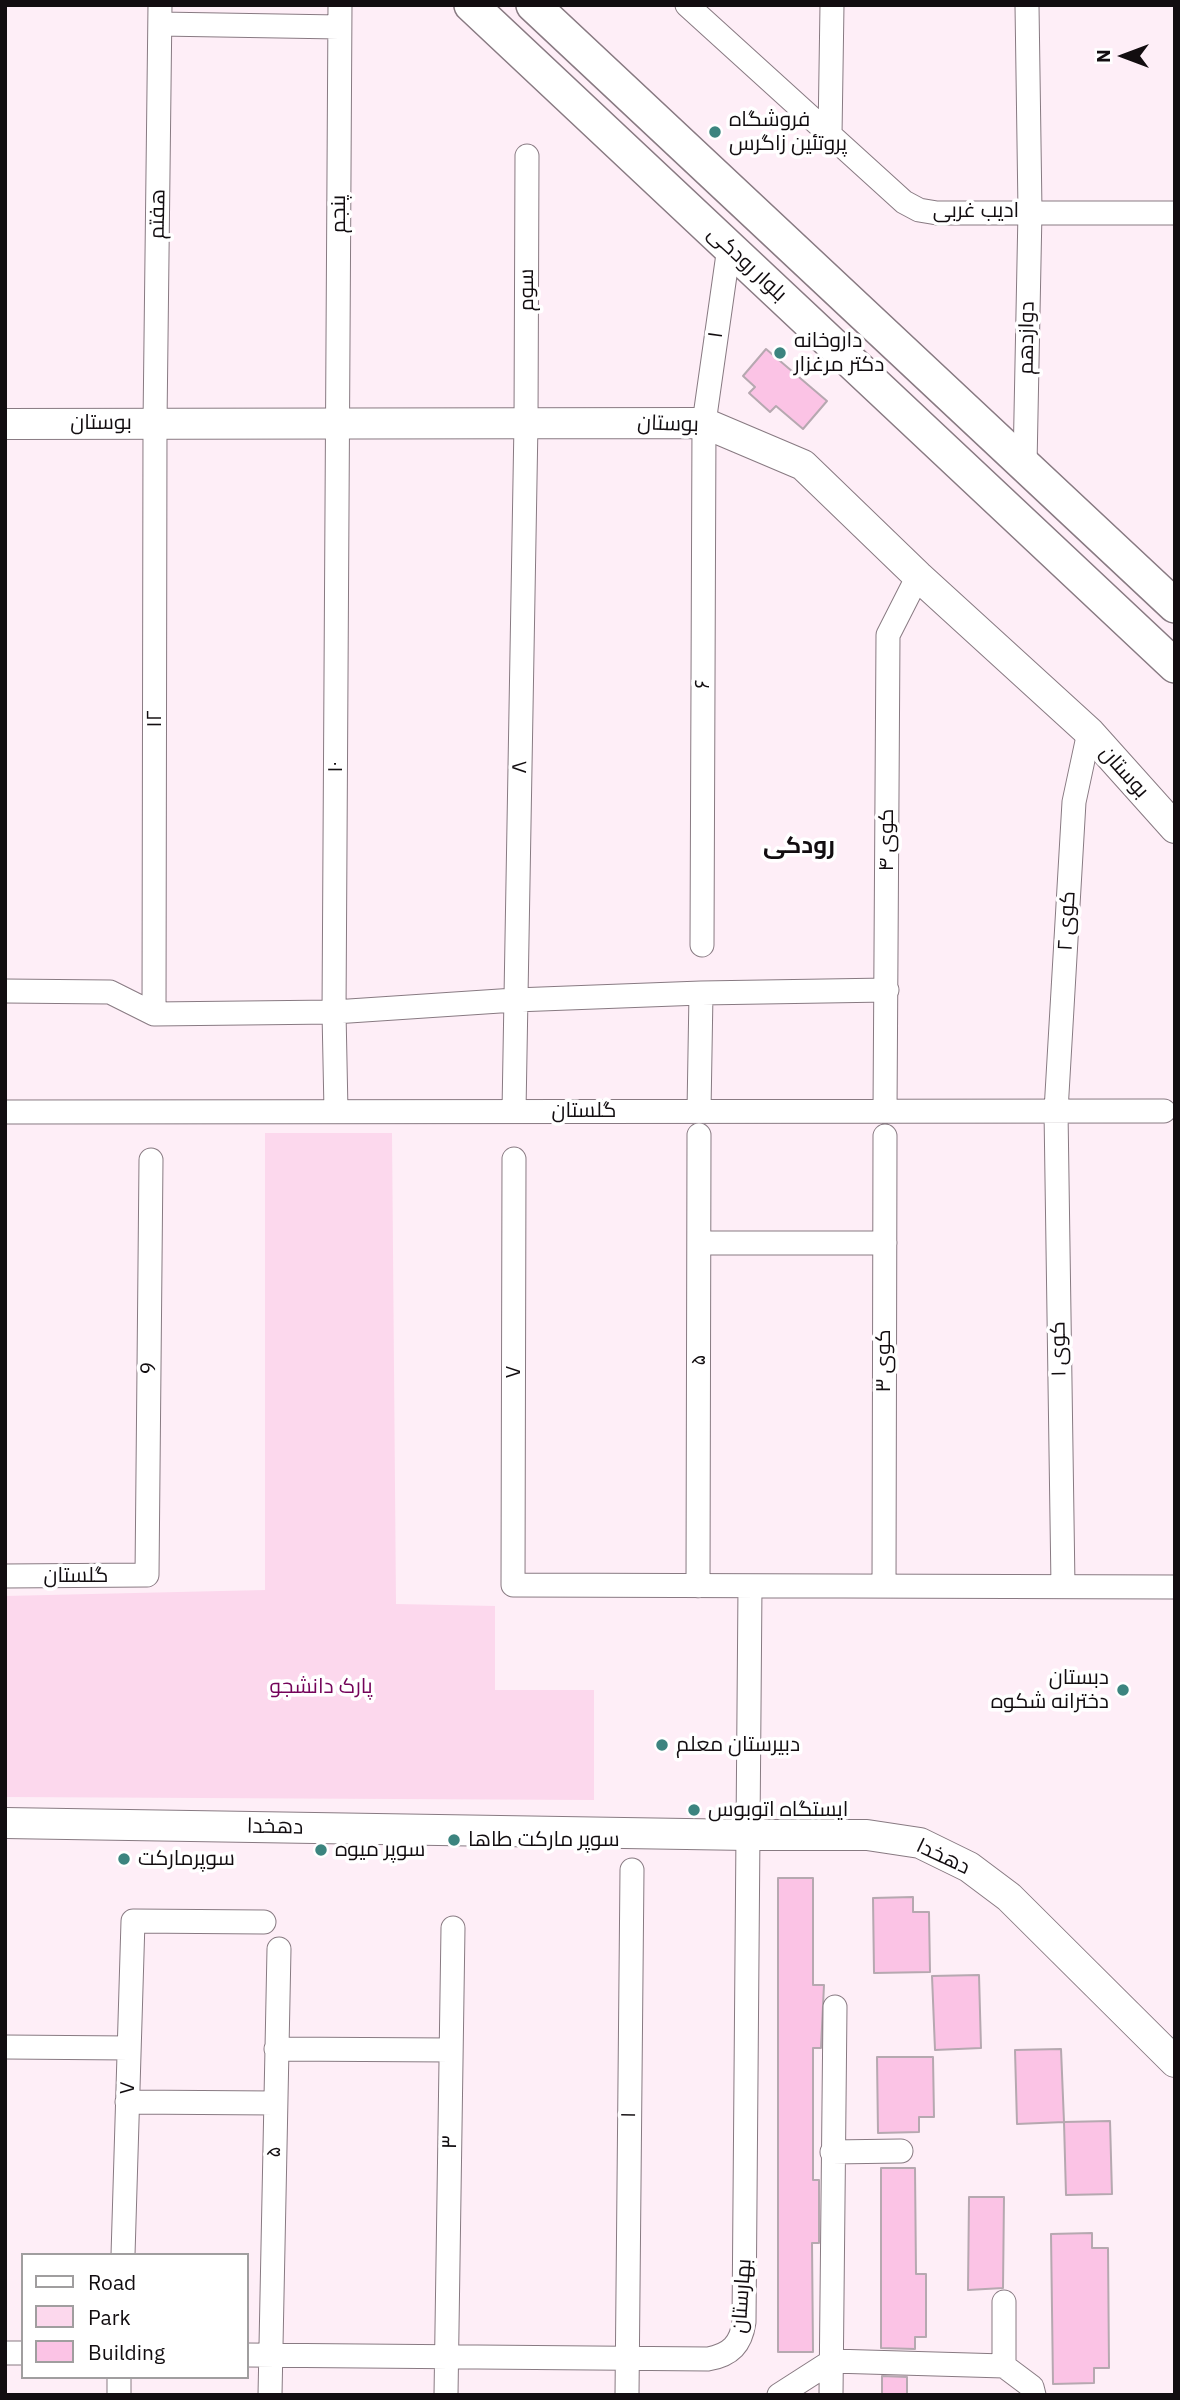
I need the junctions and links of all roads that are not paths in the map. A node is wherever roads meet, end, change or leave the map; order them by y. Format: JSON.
{"nodes":[{"id":1,"x":471,"y":5,"type":"edge"},
{"id":2,"x":533,"y":5,"type":"edge"},
{"id":3,"x":687,"y":5,"type":"edge"},
{"id":4,"x":832,"y":5,"type":"edge"},
{"id":5,"x":1027,"y":5,"type":"edge"},
{"id":6,"x":160,"y":14,"type":"edge"},
{"id":7,"x":339,"y":16,"type":"edge"},
{"id":8,"x":830,"y":135,"type":"junction"},
{"id":9,"x":527,"y":156,"type":"dead end"},
{"id":10,"x":1030,"y":211,"type":"junction"},
{"id":11,"x":1175,"y":214,"type":"edge"},
{"id":12,"x":729,"y":247,"type":"junction"},
{"id":13,"x":155,"y":423,"type":"junction"},
{"id":14,"x":338,"y":423,"type":"junction"},
{"id":15,"x":526,"y":423,"type":"junction"},
{"id":16,"x":704,"y":423,"type":"junction"},
{"id":17,"x":5,"y":424,"type":"edge"},
{"id":18,"x":1025,"y":465,"type":"junction"},
{"id":19,"x":918,"y":576,"type":"junction"},
{"id":20,"x":1175,"y":606,"type":"edge"},
{"id":21,"x":1175,"y":666,"type":"edge"},
{"id":22,"x":1088,"y":732,"type":"junction"},
{"id":23,"x":1175,"y":828,"type":"edge"},
{"id":24,"x":702,"y":945,"type":"dead end"},
{"id":25,"x":887,"y":990,"type":"junction"},
{"id":26,"x":5,"y":991,"type":"edge"},
{"id":27,"x":701,"y":993,"type":"junction"},
{"id":28,"x":515,"y":1000,"type":"junction"},
{"id":29,"x":334,"y":1012,"type":"junction"},
{"id":30,"x":155,"y":1014,"type":"junction"},
{"id":31,"x":336,"y":1111,"type":"junction"},
{"id":32,"x":514,"y":1111,"type":"junction"},
{"id":33,"x":699,"y":1111,"type":"junction"},
{"id":34,"x":885,"y":1111,"type":"junction"},
{"id":35,"x":1056,"y":1111,"type":"junction"},
{"id":36,"x":1164,"y":1111,"type":"dead end"},
{"id":37,"x":5,"y":1112,"type":"edge"},
{"id":38,"x":699,"y":1135,"type":"dead end"},
{"id":39,"x":885,"y":1136,"type":"dead end"},
{"id":40,"x":514,"y":1159,"type":"dead end"},
{"id":41,"x":151,"y":1160,"type":"dead end"},
{"id":42,"x":699,"y":1242,"type":"junction"},
{"id":43,"x":884,"y":1243,"type":"junction"},
{"id":44,"x":147,"y":1575,"type":"joint"},
{"id":45,"x":5,"y":1576,"type":"edge"},
{"id":46,"x":698,"y":1586,"type":"junction"},
{"id":47,"x":750,"y":1586,"type":"junction"},
{"id":48,"x":884,"y":1586,"type":"junction"},
{"id":49,"x":1063,"y":1586,"type":"junction"},
{"id":50,"x":1175,"y":1587,"type":"edge"},
{"id":51,"x":5,"y":1823,"type":"edge"},
{"id":52,"x":748,"y":1835,"type":"junction"},
{"id":53,"x":632,"y":1870,"type":"dead end"},
{"id":54,"x":264,"y":1922,"type":"dead end"},
{"id":55,"x":453,"y":1928,"type":"dead end"},
{"id":56,"x":279,"y":1949,"type":"dead end"},
{"id":57,"x":835,"y":2007,"type":"dead end"},
{"id":58,"x":5,"y":2047,"type":"edge"},
{"id":59,"x":129,"y":2048,"type":"junction"},
{"id":60,"x":276,"y":2049,"type":"junction"},
{"id":61,"x":451,"y":2050,"type":"junction"},
{"id":62,"x":1175,"y":2062,"type":"edge"},
{"id":63,"x":127,"y":2102,"type":"junction"},
{"id":64,"x":275,"y":2103,"type":"junction"},
{"id":65,"x":901,"y":2151,"type":"dead end"},
{"id":66,"x":832,"y":2152,"type":"junction"},
{"id":67,"x":122,"y":2253,"type":"edge"},
{"id":68,"x":1004,"y":2302,"type":"dead end"},
{"id":69,"x":248,"y":2355,"type":"edge"},
{"id":70,"x":270,"y":2356,"type":"junction"},
{"id":71,"x":447,"y":2357,"type":"junction"},
{"id":72,"x":627,"y":2360,"type":"junction"},
{"id":73,"x":831,"y":2361,"type":"junction"},
{"id":74,"x":1004,"y":2366,"type":"junction"},
{"id":75,"x":270,"y":2395,"type":"edge"},
{"id":76,"x":446,"y":2395,"type":"edge"},
{"id":77,"x":626,"y":2395,"type":"edge"},
{"id":78,"x":779,"y":2395,"type":"edge"},
{"id":79,"x":831,"y":2395,"type":"edge"},
{"id":80,"x":1034,"y":2395,"type":"edge"}],
"edges":[{"from":1,"to":12,"type":"main road","name":"بلوار رودکی"},
{"from":2,"to":18,"type":"main road","name":"بلوار رودکی"},
{"from":3,"to":8,"type":"street","name":"ادیب غربی"},
{"from":4,"to":8,"type":"street"},
{"from":5,"to":10,"type":"street"},
{"from":6,"to":7,"type":"street"},
{"from":6,"to":13,"type":"street","name":"هفتم"},
{"from":7,"to":14,"type":"street","name":"پنجم"},
{"from":8,"to":10,"type":"street","name":"ادیب غربی"},
{"from":9,"to":15,"type":"street","name":"سوم"},
{"from":10,"to":11,"type":"street","name":"ادیب غربی"},
{"from":10,"to":18,"type":"street","name":"دوازدهم"},
{"from":12,"to":16,"type":"street","name":"۱"},
{"from":12,"to":21,"type":"main road","name":"بلوار رودکی"},
{"from":13,"to":14,"type":"street","name":"بوستان"},
{"from":13,"to":17,"type":"street","name":"بوستان"},
{"from":13,"to":30,"type":"street","name":"۱۲"},
{"from":14,"to":15,"type":"street","name":"بوستان"},
{"from":14,"to":29,"type":"street","name":"۱۰"},
{"from":15,"to":16,"type":"street","name":"بوستان"},
{"from":15,"to":28,"type":"street","name":"۸"},
{"from":16,"to":19,"type":"street","name":"بوستان"},
{"from":16,"to":24,"type":"street","name":"۶"},
{"from":18,"to":20,"type":"main road","name":"بلوار رودکی"},
{"from":19,"to":22,"type":"street","name":"بوستان"},
{"from":19,"to":25,"type":"street","name":"کوی ۴"},
{"from":22,"to":23,"type":"street","name":"بوستان"},
{"from":22,"to":35,"type":"street","name":"کوی ۲"},
{"from":25,"to":27,"type":"street"},
{"from":25,"to":34,"type":"street","name":"کوی ۴"},
{"from":26,"to":30,"type":"street"},
{"from":27,"to":28,"type":"street"},
{"from":27,"to":33,"type":"street"},
{"from":28,"to":29,"type":"street"},
{"from":28,"to":32,"type":"street","name":"۸"},
{"from":29,"to":30,"type":"street"},
{"from":29,"to":31,"type":"street","name":"۱۰"},
{"from":31,"to":32,"type":"street","name":"گلستان"},
{"from":31,"to":37,"type":"street","name":"گلستان"},
{"from":32,"to":33,"type":"street","name":"گلستان"},
{"from":33,"to":34,"type":"street","name":"گلستان"},
{"from":34,"to":35,"type":"street","name":"گلستان"},
{"from":35,"to":36,"type":"street","name":"گلستان"},
{"from":35,"to":49,"type":"street","name":"کوی ۱"},
{"from":38,"to":42,"type":"street","name":"۵"},
{"from":39,"to":43,"type":"street","name":"کوی ۳"},
{"from":40,"to":46,"type":"street","name":"۷"},
{"from":41,"to":44,"type":"street","name":"9"},
{"from":42,"to":43,"type":"street"},
{"from":42,"to":46,"type":"street","name":"۵"},
{"from":43,"to":48,"type":"street","name":"کوی ۳"},
{"from":44,"to":45,"type":"street","name":"گلستان"},
{"from":46,"to":47,"type":"street"},
{"from":47,"to":48,"type":"street"},
{"from":47,"to":52,"type":"street","name":"بهارستان"},
{"from":48,"to":49,"type":"street"},
{"from":49,"to":50,"type":"street"},
{"from":51,"to":52,"type":"street","name":"دهخدا"},
{"from":52,"to":62,"type":"street","name":"دهخدا"},
{"from":52,"to":72,"type":"street","name":"بهارستان"},
{"from":53,"to":72,"type":"street","name":"۱"},
{"from":54,"to":59,"type":"street","name":"۷"},
{"from":55,"to":61,"type":"street","name":"۳"},
{"from":56,"to":60,"type":"street","name":"۵"},
{"from":57,"to":66,"type":"street"},
{"from":58,"to":59,"type":"street"},
{"from":59,"to":63,"type":"street","name":"۷"},
{"from":60,"to":61,"type":"street"},
{"from":60,"to":64,"type":"street","name":"۵"},
{"from":61,"to":71,"type":"street","name":"۳"},
{"from":63,"to":64,"type":"street"},
{"from":63,"to":67,"type":"street","name":"۷"},
{"from":64,"to":70,"type":"street","name":"۵"},
{"from":65,"to":66,"type":"street"},
{"from":66,"to":73,"type":"street"},
{"from":68,"to":74,"type":"street"},
{"from":69,"to":70,"type":"street","name":"بهارستان"},
{"from":70,"to":71,"type":"street","name":"بهارستان"},
{"from":70,"to":75,"type":"street"},
{"from":71,"to":72,"type":"street","name":"بهارستان"},
{"from":71,"to":76,"type":"street","name":"۳"},
{"from":72,"to":77,"type":"street","name":"۱"},
{"from":73,"to":74,"type":"street"},
{"from":73,"to":78,"type":"street"},
{"from":73,"to":79,"type":"street"},
{"from":74,"to":80,"type":"street"}]}
